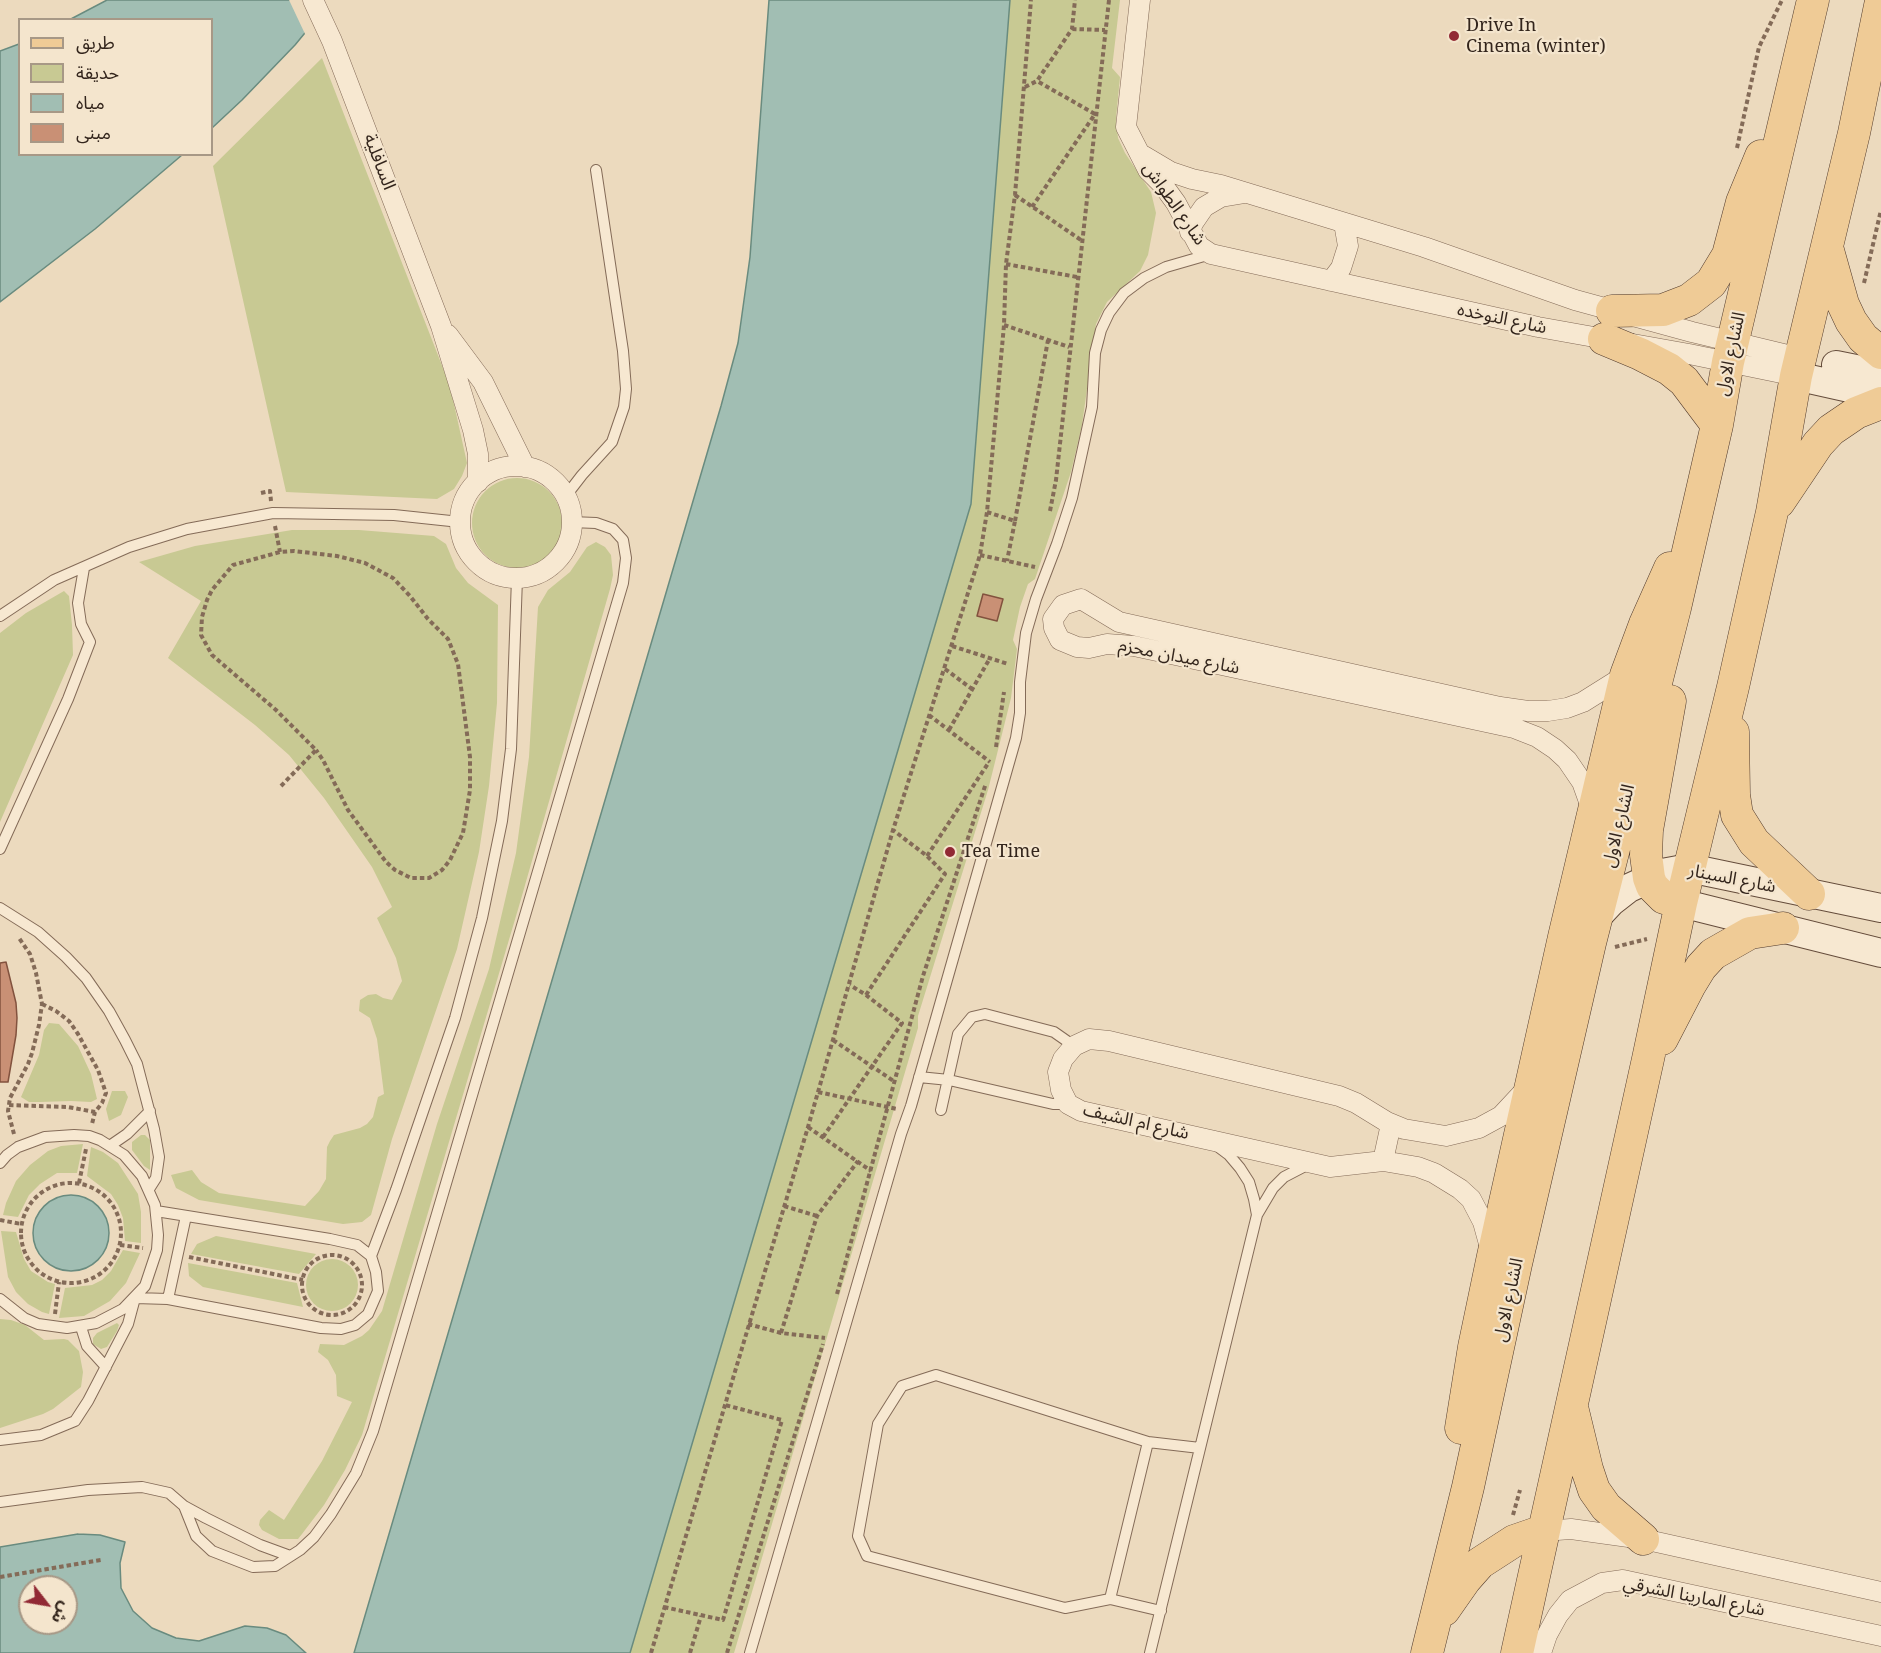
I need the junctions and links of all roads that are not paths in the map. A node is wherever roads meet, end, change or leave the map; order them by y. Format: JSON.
{"nodes":[{"id":1,"x":313,"y":0,"type":"edge"},
{"id":2,"x":1140,"y":0,"type":"edge"},
{"id":3,"x":1813,"y":0,"type":"edge"},
{"id":4,"x":1881,"y":1,"type":"edge"},
{"id":5,"x":1875,"y":44,"type":"edge"},
{"id":6,"x":1783,"y":126,"type":"junction"},
{"id":7,"x":1139,"y":153,"type":"junction"},
{"id":8,"x":596,"y":170,"type":"dead end"},
{"id":9,"x":1245,"y":193,"type":"junction"},
{"id":10,"x":1344,"y":223,"type":"junction"},
{"id":11,"x":1190,"y":232,"type":"junction"},
{"id":12,"x":1826,"y":246,"type":"junction"},
{"id":13,"x":1211,"y":254,"type":"junction"},
{"id":14,"x":1331,"y":281,"type":"junction"},
{"id":15,"x":1608,"y":325,"type":"junction"},
{"id":16,"x":441,"y":326,"type":"junction"},
{"id":17,"x":1731,"y":352,"type":"junction"},
{"id":18,"x":1881,"y":353,"type":"edge"},
{"id":19,"x":1798,"y":367,"type":"junction"},
{"id":20,"x":1881,"y":374,"type":"edge"},
{"id":21,"x":1881,"y":395,"type":"edge"},
{"id":22,"x":1881,"y":403,"type":"edge"},
{"id":23,"x":1717,"y":425,"type":"junction"},
{"id":24,"x":525,"y":467,"type":"junction"},
{"id":25,"x":478,"y":482,"type":"junction"},
{"id":26,"x":565,"y":497,"type":"junction"},
{"id":27,"x":1697,"y":506,"type":"junction"},
{"id":28,"x":1772,"y":512,"type":"junction"},
{"id":29,"x":460,"y":522,"type":"junction"},
{"id":30,"x":571,"y":522,"type":"junction"},
{"id":31,"x":84,"y":568,"type":"junction"},
{"id":32,"x":517,"y":578,"type":"junction"},
{"id":33,"x":1675,"y":608,"type":"junction"},
{"id":34,"x":0,"y":616,"type":"edge"},
{"id":35,"x":1626,"y":675,"type":"junction"},
{"id":36,"x":1733,"y":687,"type":"junction"},
{"id":37,"x":1593,"y":813,"type":"junction"},
{"id":38,"x":0,"y":849,"type":"edge"},
{"id":39,"x":1689,"y":868,"type":"junction"},
{"id":40,"x":1649,"y":878,"type":"junction"},
{"id":41,"x":1809,"y":894,"type":"junction"},
{"id":42,"x":1681,"y":903,"type":"junction"},
{"id":43,"x":1880,"y":907,"type":"edge"},
{"id":44,"x":0,"y":908,"type":"edge"},
{"id":45,"x":1596,"y":918,"type":"junction"},
{"id":46,"x":1783,"y":928,"type":"junction"},
{"id":47,"x":1881,"y":953,"type":"edge"},
{"id":48,"x":1074,"y":1046,"type":"junction"},
{"id":49,"x":1648,"y":1059,"type":"junction"},
{"id":50,"x":919,"y":1077,"type":"junction"},
{"id":51,"x":949,"y":1080,"type":"junction"},
{"id":52,"x":1532,"y":1084,"type":"junction"},
{"id":53,"x":1068,"y":1104,"type":"junction"},
{"id":54,"x":940,"y":1110,"type":"dead end"},
{"id":55,"x":150,"y":1111,"type":"junction"},
{"id":56,"x":1391,"y":1124,"type":"junction"},
{"id":57,"x":1200,"y":1137,"type":"junction"},
{"id":58,"x":111,"y":1145,"type":"junction"},
{"id":59,"x":2,"y":1158,"type":"edge"},
{"id":60,"x":1383,"y":1161,"type":"junction"},
{"id":61,"x":1312,"y":1163,"type":"junction"},
{"id":62,"x":149,"y":1189,"type":"junction"},
{"id":63,"x":156,"y":1211,"type":"junction"},
{"id":64,"x":1257,"y":1215,"type":"junction"},
{"id":65,"x":186,"y":1216,"type":"junction"},
{"id":66,"x":370,"y":1256,"type":"junction"},
{"id":67,"x":1493,"y":1256,"type":"junction"},
{"id":68,"x":135,"y":1298,"type":"junction"},
{"id":69,"x":0,"y":1299,"type":"edge"},
{"id":70,"x":168,"y":1299,"type":"junction"},
{"id":71,"x":81,"y":1327,"type":"junction"},
{"id":72,"x":106,"y":1366,"type":"junction"},
{"id":73,"x":1572,"y":1404,"type":"junction"},
{"id":74,"x":0,"y":1440,"type":"edge"},
{"id":75,"x":1148,"y":1442,"type":"junction"},
{"id":76,"x":1200,"y":1448,"type":"junction"},
{"id":77,"x":1468,"y":1487,"type":"junction"},
{"id":78,"x":0,"y":1502,"type":"edge"},
{"id":79,"x":184,"y":1506,"type":"junction"},
{"id":80,"x":1543,"y":1531,"type":"junction"},
{"id":81,"x":1643,"y":1539,"type":"junction"},
{"id":82,"x":290,"y":1556,"type":"junction"},
{"id":83,"x":1881,"y":1592,"type":"edge"},
{"id":84,"x":1110,"y":1599,"type":"junction"},
{"id":85,"x":1161,"y":1611,"type":"junction"},
{"id":86,"x":1881,"y":1636,"type":"edge"},
{"id":87,"x":1430,"y":1642,"type":"edge"},
{"id":88,"x":750,"y":1653,"type":"edge"},
{"id":89,"x":1150,"y":1653,"type":"edge"},
{"id":90,"x":1516,"y":1653,"type":"edge"},
{"id":91,"x":1541,"y":1653,"type":"edge"}],
"edges":[{"from":1,"to":16,"type":"street","name":"السافلية"},
{"from":2,"to":7,"type":"street","name":"شارع الطواش"},
{"from":3,"to":6,"type":"main road","name":"الشارع الاول"},
{"from":4,"to":5,"type":"main road"},
{"from":5,"to":12,"type":"main road"},
{"from":6,"to":15,"type":"main road"},
{"from":6,"to":17,"type":"main road","name":"الشارع الاول"},
{"from":7,"to":9,"type":"street","name":"شارع الطواش"},
{"from":7,"to":11,"type":"street","name":"شارع الطواش"},
{"from":8,"to":26,"type":"lane"},
{"from":9,"to":10,"type":"street","name":"شارع النوخده"},
{"from":9,"to":11,"type":"street"},
{"from":10,"to":14,"type":"street"},
{"from":10,"to":15,"type":"street","name":"شارع النوخده"},
{"from":11,"to":13,"type":"street","name":"شارع الطواش"},
{"from":12,"to":18,"type":"main road"},
{"from":12,"to":19,"type":"main road"},
{"from":13,"to":14,"type":"street","name":"شارع النوخده"},
{"from":13,"to":50,"type":"lane"},
{"from":14,"to":15,"type":"street","name":"شارع النوخده"},
{"from":15,"to":17,"type":"street","name":"شارع النوخده"},
{"from":15,"to":17,"type":"street","name":"شارع النوخده"},
{"from":15,"to":23,"type":"main road"},
{"from":16,"to":24,"type":"street","name":"السافلية"},
{"from":16,"to":25,"type":"street","name":"السافلية"},
{"from":17,"to":19,"type":"street"},
{"from":17,"to":23,"type":"main road","name":"الشارع الاول"},
{"from":19,"to":20,"type":"street"},
{"from":19,"to":21,"type":"street"},
{"from":19,"to":28,"type":"main road"},
{"from":22,"to":28,"type":"main road"},
{"from":23,"to":27,"type":"main road","name":"الشارع الاول"},
{"from":24,"to":25,"type":"street"},
{"from":24,"to":26,"type":"street"},
{"from":25,"to":29,"type":"street"},
{"from":26,"to":30,"type":"street"},
{"from":27,"to":33,"type":"main road","name":"الشارع الاول"},
{"from":27,"to":35,"type":"main road"},
{"from":28,"to":36,"type":"main road"},
{"from":29,"to":31,"type":"lane"},
{"from":29,"to":32,"type":"street"},
{"from":30,"to":32,"type":"street"},
{"from":30,"to":82,"type":"lane"},
{"from":31,"to":34,"type":"lane"},
{"from":31,"to":38,"type":"lane"},
{"from":32,"to":66,"type":"lane"},
{"from":33,"to":40,"type":"main road"},
{"from":33,"to":45,"type":"main road","name":"الشارع الاول"},
{"from":35,"to":37,"type":"main road"},
{"from":35,"to":37,"type":"street","name":"شارع ميدان محزم"},
{"from":36,"to":39,"type":"main road"},
{"from":36,"to":41,"type":"main road"},
{"from":37,"to":52,"type":"main road"},
{"from":39,"to":40,"type":"street","name":"شارع السينار"},
{"from":39,"to":41,"type":"street","name":"شارع السينار"},
{"from":39,"to":42,"type":"main road"},
{"from":40,"to":42,"type":"main road"},
{"from":40,"to":45,"type":"street","name":"شارع السينار"},
{"from":41,"to":43,"type":"street","name":"شارع السينار"},
{"from":42,"to":46,"type":"street","name":"شارع السينار"},
{"from":42,"to":49,"type":"main road"},
{"from":44,"to":55,"type":"lane"},
{"from":45,"to":77,"type":"main road","name":"الشارع الاول"},
{"from":46,"to":47,"type":"street","name":"شارع السينار"},
{"from":46,"to":49,"type":"main road"},
{"from":48,"to":51,"type":"lane"},
{"from":48,"to":53,"type":"street","name":"شارع ام الشيف"},
{"from":48,"to":56,"type":"street"},
{"from":49,"to":73,"type":"main road"},
{"from":50,"to":51,"type":"lane"},
{"from":50,"to":88,"type":"lane"},
{"from":51,"to":53,"type":"lane"},
{"from":51,"to":54,"type":"lane"},
{"from":52,"to":56,"type":"street"},
{"from":52,"to":67,"type":"main road"},
{"from":53,"to":57,"type":"street","name":"شارع ام الشيف"},
{"from":55,"to":58,"type":"lane"},
{"from":55,"to":62,"type":"lane"},
{"from":56,"to":60,"type":"street"},
{"from":57,"to":61,"type":"street","name":"شارع ام الشيف"},
{"from":57,"to":64,"type":"lane"},
{"from":58,"to":59,"type":"lane"},
{"from":58,"to":62,"type":"lane"},
{"from":60,"to":61,"type":"street","name":"شارع ام الشيف"},
{"from":60,"to":67,"type":"street","name":"شارع ام الشيف"},
{"from":61,"to":64,"type":"lane"},
{"from":62,"to":63,"type":"lane"},
{"from":63,"to":65,"type":"lane"},
{"from":63,"to":68,"type":"lane"},
{"from":64,"to":76,"type":"lane"},
{"from":65,"to":66,"type":"lane"},
{"from":65,"to":70,"type":"lane"},
{"from":66,"to":70,"type":"lane"},
{"from":67,"to":77,"type":"main road"},
{"from":68,"to":70,"type":"lane"},
{"from":68,"to":71,"type":"lane"},
{"from":68,"to":72,"type":"lane"},
{"from":69,"to":71,"type":"lane"},
{"from":71,"to":72,"type":"lane"},
{"from":72,"to":74,"type":"lane"},
{"from":73,"to":80,"type":"main road"},
{"from":73,"to":81,"type":"main road"},
{"from":75,"to":76,"type":"lane"},
{"from":75,"to":84,"type":"lane"},
{"from":75,"to":84,"type":"lane"},
{"from":76,"to":85,"type":"lane"},
{"from":77,"to":87,"type":"main road","name":"الشارع الاول"},
{"from":78,"to":79,"type":"lane"},
{"from":79,"to":82,"type":"lane"},
{"from":79,"to":82,"type":"lane"},
{"from":80,"to":81,"type":"street"},
{"from":80,"to":87,"type":"main road"},
{"from":80,"to":90,"type":"main road"},
{"from":81,"to":83,"type":"street"},
{"from":84,"to":85,"type":"lane"},
{"from":85,"to":89,"type":"lane"},
{"from":86,"to":91,"type":"street","name":"شارع المارينا الشرقي"}]}
